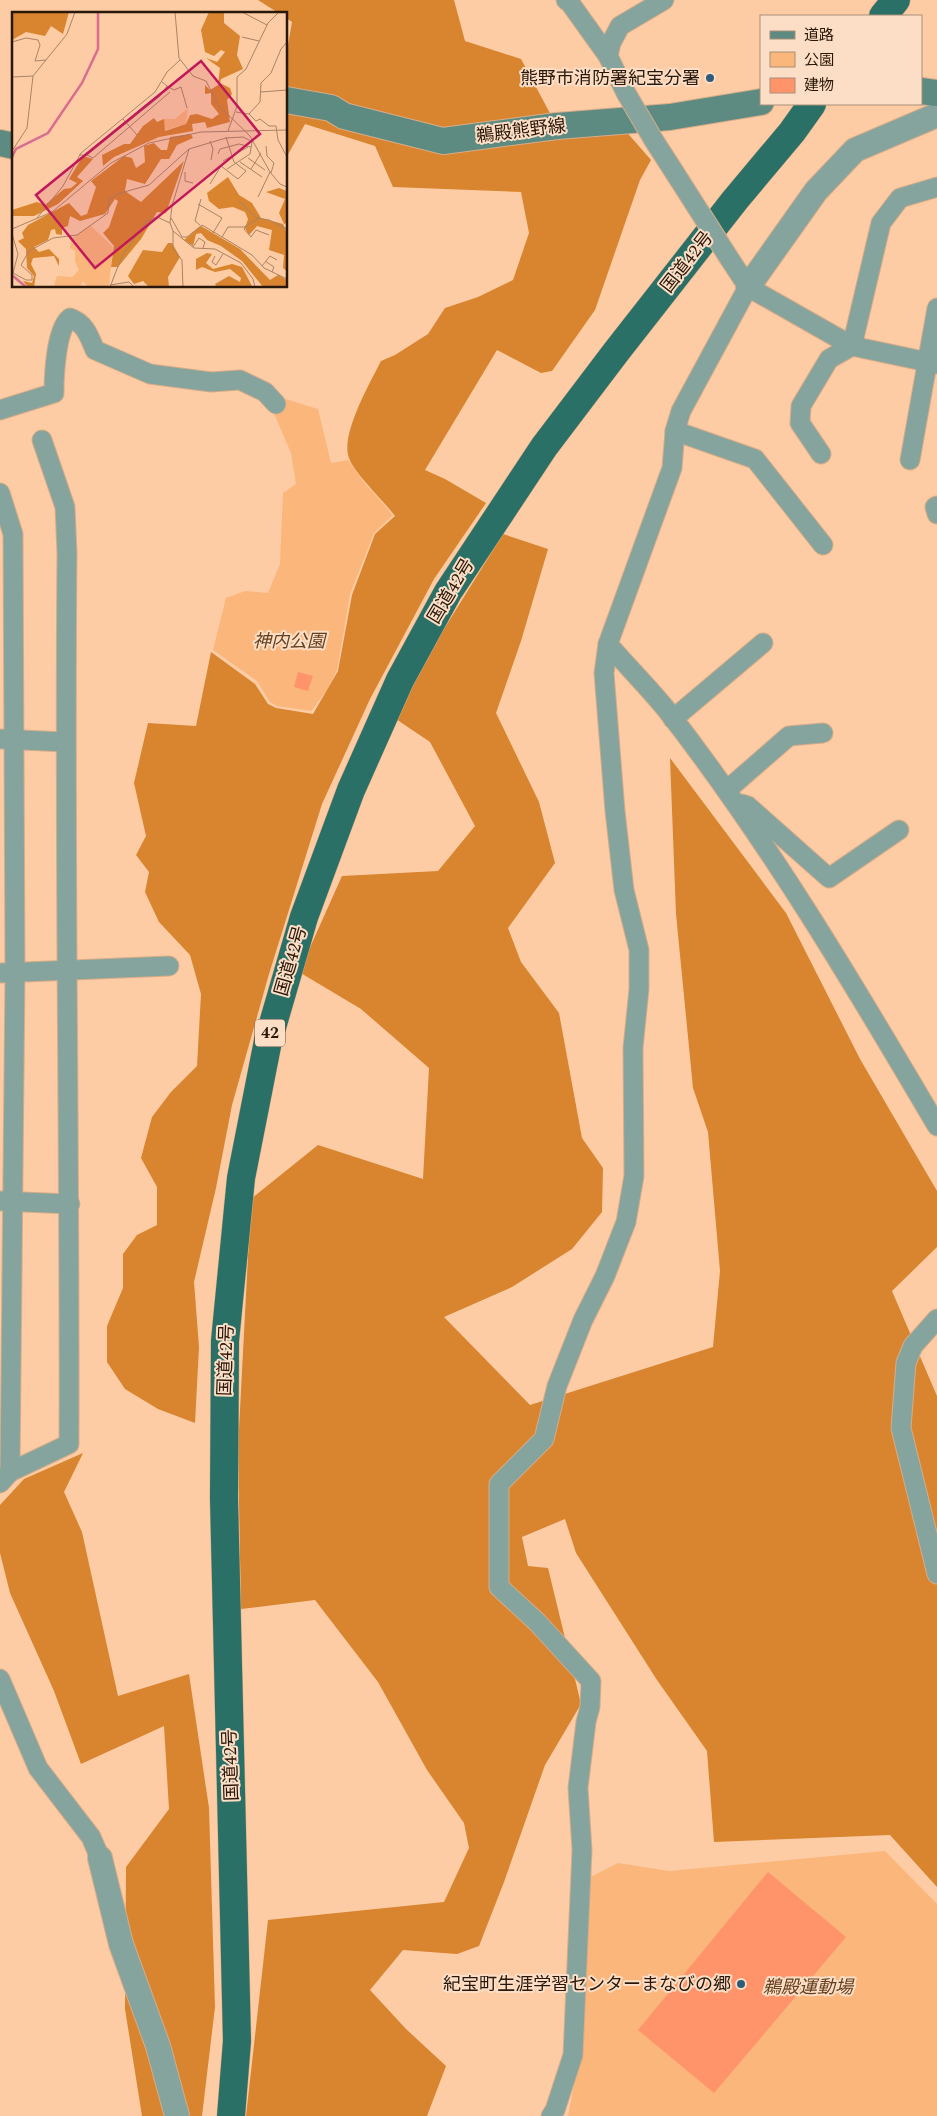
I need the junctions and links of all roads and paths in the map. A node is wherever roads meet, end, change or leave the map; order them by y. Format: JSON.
{"nodes":[{"id":1,"x":566,"y":0,"type":"edge"},
{"id":2,"x":664,"y":0,"type":"edge"},
{"id":3,"x":896,"y":0,"type":"edge"},
{"id":4,"x":884,"y":15,"type":"edge"},
{"id":5,"x":608,"y":56,"type":"junction"},
{"id":6,"x":922,"y":91,"type":"edge"},
{"id":7,"x":937,"y":93,"type":"edge"},
{"id":8,"x":288,"y":100,"type":"edge"},
{"id":9,"x":760,"y":102,"type":"edge"},
{"id":10,"x":811,"y":105,"type":"edge"},
{"id":11,"x":937,"y":115,"type":"edge"},
{"id":12,"x":937,"y":188,"type":"edge"},
{"id":13,"x":748,"y":287,"type":"junction"},
{"id":14,"x":937,"y":308,"type":"edge"},
{"id":15,"x":852,"y":346,"type":"junction"},
{"id":16,"x":932,"y":363,"type":"edge"},
{"id":17,"x":276,"y":404,"type":"dead end"},
{"id":18,"x":0,"y":410,"type":"edge"},
{"id":19,"x":674,"y":431,"type":"junction"},
{"id":20,"x":42,"y":440,"type":"dead end"},
{"id":21,"x":821,"y":454,"type":"dead end"},
{"id":22,"x":910,"y":460,"type":"dead end"},
{"id":23,"x":0,"y":492,"type":"edge"},
{"id":24,"x":937,"y":506,"type":"edge"},
{"id":25,"x":937,"y":514,"type":"edge"},
{"id":26,"x":823,"y":546,"type":"dead end"},
{"id":27,"x":763,"y":643,"type":"dead end"},
{"id":28,"x":608,"y":644,"type":"junction"},
{"id":29,"x":673,"y":719,"type":"junction"},
{"id":30,"x":823,"y":733,"type":"dead end"},
{"id":31,"x":7,"y":740,"type":"edge"},
{"id":32,"x":66,"y":742,"type":"junction"},
{"id":33,"x":732,"y":796,"type":"junction"},
{"id":34,"x":899,"y":830,"type":"dead end"},
{"id":35,"x":169,"y":966,"type":"dead end"},
{"id":36,"x":66,"y":970,"type":"junction"},
{"id":37,"x":8,"y":973,"type":"edge"},
{"id":38,"x":937,"y":1126,"type":"edge"},
{"id":39,"x":7,"y":1201,"type":"edge"},
{"id":40,"x":70,"y":1204,"type":"junction"},
{"id":41,"x":937,"y":1319,"type":"edge"},
{"id":42,"x":5,"y":1478,"type":"edge"},
{"id":43,"x":937,"y":1574,"type":"edge"},
{"id":44,"x":0,"y":1679,"type":"edge"},
{"id":45,"x":100,"y":1858,"type":"joint"},
{"id":46,"x":177,"y":2116,"type":"edge"},
{"id":47,"x":231,"y":2116,"type":"edge"},
{"id":48,"x":551,"y":2116,"type":"edge"}],
"edges":[{"from":1,"to":5,"type":"street"},
{"from":2,"to":5,"type":"street"},
{"from":3,"to":4,"type":"highway"},
{"from":5,"to":13,"type":"street","bridge":true},
{"from":6,"to":7,"type":"main road"},
{"from":8,"to":9,"type":"main road","name":"鵜殿熊野線"},
{"from":10,"to":47,"type":"highway","name":"国道42号","number":"42"},
{"from":11,"to":13,"type":"street"},
{"from":12,"to":15,"type":"street"},
{"from":13,"to":15,"type":"street"},
{"from":13,"to":19,"type":"street"},
{"from":14,"to":16,"type":"street"},
{"from":15,"to":16,"type":"street"},
{"from":15,"to":21,"type":"street"},
{"from":16,"to":22,"type":"street"},
{"from":17,"to":18,"type":"street"},
{"from":19,"to":26,"type":"street"},
{"from":19,"to":28,"type":"street"},
{"from":20,"to":32,"type":"street"},
{"from":23,"to":31,"type":"street"},
{"from":24,"to":25,"type":"street"},
{"from":27,"to":29,"type":"street"},
{"from":28,"to":29,"type":"street"},
{"from":28,"to":48,"type":"street"},
{"from":29,"to":33,"type":"street"},
{"from":30,"to":33,"type":"street"},
{"from":31,"to":32,"type":"street"},
{"from":31,"to":37,"type":"street"},
{"from":32,"to":36,"type":"street"},
{"from":33,"to":34,"type":"street"},
{"from":33,"to":38,"type":"street"},
{"from":35,"to":36,"type":"street"},
{"from":36,"to":37,"type":"street"},
{"from":36,"to":40,"type":"street"},
{"from":37,"to":39,"type":"street"},
{"from":39,"to":40,"type":"street"},
{"from":39,"to":42,"type":"street"},
{"from":40,"to":42,"type":"street"},
{"from":41,"to":43,"type":"street"},
{"from":44,"to":45,"type":"street"},
{"from":45,"to":46,"type":"street"}]}
